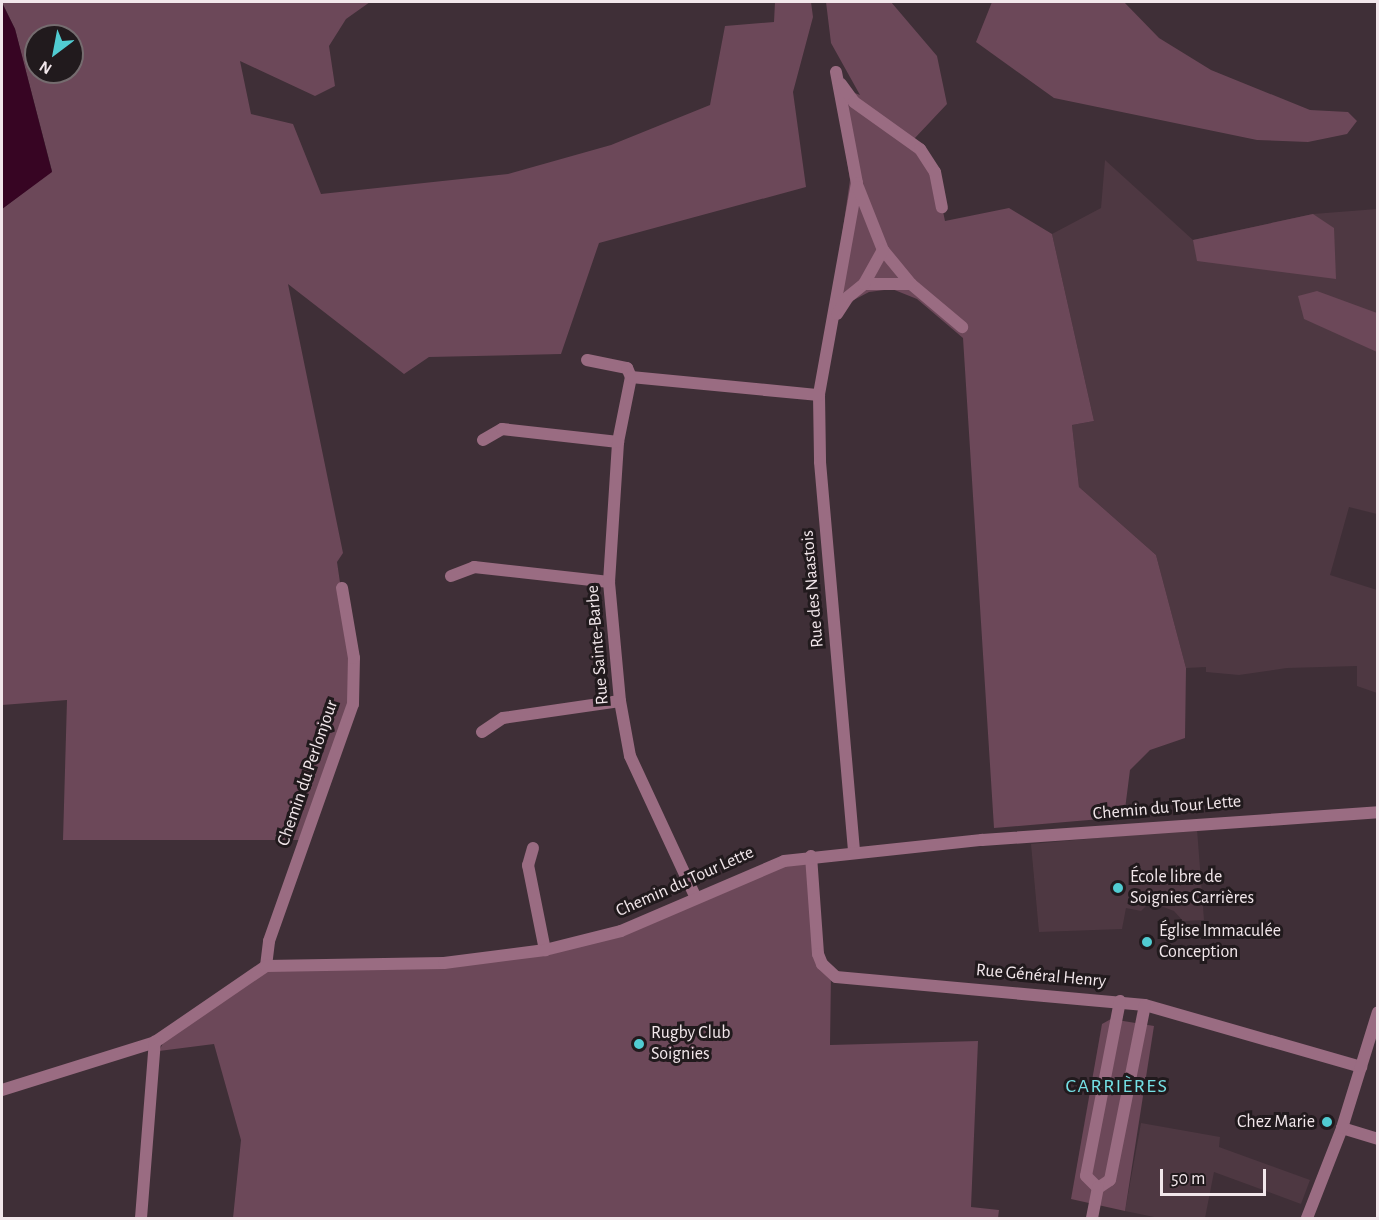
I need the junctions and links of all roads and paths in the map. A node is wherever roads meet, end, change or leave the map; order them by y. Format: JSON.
{"nodes":[{"id":1,"x":869,"y":114,"type":"junction"},
{"id":2,"x":846,"y":124,"type":"junction"},
{"id":3,"x":857,"y":183,"type":"junction"},
{"id":4,"x":942,"y":207,"type":"dead end"},
{"id":5,"x":883,"y":250,"type":"junction"},
{"id":6,"x":864,"y":284,"type":"junction"},
{"id":7,"x":911,"y":284,"type":"junction"},
{"id":8,"x":831,"y":324,"type":"junction"},
{"id":9,"x":962,"y":327,"type":"dead end"},
{"id":10,"x":587,"y":360,"type":"dead end"},
{"id":11,"x":631,"y":377,"type":"junction"},
{"id":12,"x":819,"y":395,"type":"junction"},
{"id":13,"x":483,"y":440,"type":"dead end"},
{"id":14,"x":618,"y":442,"type":"junction"},
{"id":15,"x":451,"y":576,"type":"dead end"},
{"id":16,"x":609,"y":582,"type":"junction"},
{"id":17,"x":342,"y":588,"type":"dead end"},
{"id":18,"x":620,"y":701,"type":"junction"},
{"id":19,"x":482,"y":732,"type":"dead end"},
{"id":20,"x":1377,"y":812,"type":"edge"},
{"id":21,"x":533,"y":848,"type":"dead end"},
{"id":22,"x":854,"y":852,"type":"junction"},
{"id":23,"x":811,"y":856,"type":"junction"},
{"id":24,"x":695,"y":896,"type":"junction"},
{"id":25,"x":545,"y":950,"type":"junction"},
{"id":26,"x":266,"y":966,"type":"junction"},
{"id":27,"x":1120,"y":1001,"type":"junction"},
{"id":28,"x":1145,"y":1005,"type":"junction"},
{"id":29,"x":1377,"y":1012,"type":"edge"},
{"id":30,"x":155,"y":1042,"type":"junction"},
{"id":31,"x":1361,"y":1067,"type":"junction"},
{"id":32,"x":2,"y":1090,"type":"edge"},
{"id":33,"x":1342,"y":1128,"type":"junction"},
{"id":34,"x":1377,"y":1139,"type":"edge"},
{"id":35,"x":1098,"y":1188,"type":"junction"},
{"id":36,"x":141,"y":1218,"type":"edge"},
{"id":37,"x":1092,"y":1218,"type":"edge"},
{"id":38,"x":1308,"y":1218,"type":"edge"}],
"edges":[{"from":1,"to":2,"type":"street"},
{"from":1,"to":2,"type":"street","name":"Rue des Naastois"},
{"from":1,"to":4,"type":"street","name":"Rue des Naastois"},
{"from":2,"to":3,"type":"street","name":"Rue des Naastois"},
{"from":3,"to":5,"type":"street","name":"Rue des Naastois"},
{"from":3,"to":8,"type":"street","name":"Rue des Naastois"},
{"from":5,"to":6,"type":"street","name":"Rue des Naastois"},
{"from":5,"to":7,"type":"street","name":"Rue des Naastois"},
{"from":6,"to":7,"type":"street"},
{"from":6,"to":8,"type":"street","name":"Rue des Naastois"},
{"from":7,"to":9,"type":"street","name":"Rue des Naastois"},
{"from":8,"to":12,"type":"street","name":"Rue des Naastois"},
{"from":10,"to":11,"type":"street"},
{"from":11,"to":12,"type":"street"},
{"from":11,"to":14,"type":"street","name":"Rue Sainte-Barbe"},
{"from":12,"to":22,"type":"street","name":"Rue des Naastois"},
{"from":13,"to":14,"type":"street"},
{"from":14,"to":16,"type":"street","name":"Rue Sainte-Barbe"},
{"from":15,"to":16,"type":"street"},
{"from":16,"to":18,"type":"street","name":"Rue Sainte-Barbe"},
{"from":17,"to":26,"type":"street","name":"Chemin du Perlonjour"},
{"from":18,"to":19,"type":"street"},
{"from":18,"to":24,"type":"street","name":"Rue Sainte-Barbe"},
{"from":20,"to":22,"type":"street","name":"Chemin du Tour Lette"},
{"from":21,"to":25,"type":"street"},
{"from":22,"to":23,"type":"street","name":"Chemin du Tour Lette"},
{"from":23,"to":24,"type":"street","name":"Chemin du Tour Lette"},
{"from":23,"to":27,"type":"street","name":"Rue Général Henry"},
{"from":24,"to":25,"type":"street","name":"Chemin du Tour Lette"},
{"from":25,"to":26,"type":"street","name":"Chemin du Tour Lette"},
{"from":26,"to":30,"type":"street"},
{"from":27,"to":28,"type":"street","name":"Rue Général Henry"},
{"from":27,"to":35,"type":"street"},
{"from":28,"to":31,"type":"street","name":"Rue Général Henry"},
{"from":28,"to":35,"type":"street"},
{"from":29,"to":31,"type":"street"},
{"from":30,"to":32,"type":"street"},
{"from":30,"to":36,"type":"street"},
{"from":31,"to":33,"type":"street"},
{"from":33,"to":34,"type":"street"},
{"from":33,"to":38,"type":"street"},
{"from":35,"to":37,"type":"street"}]}
